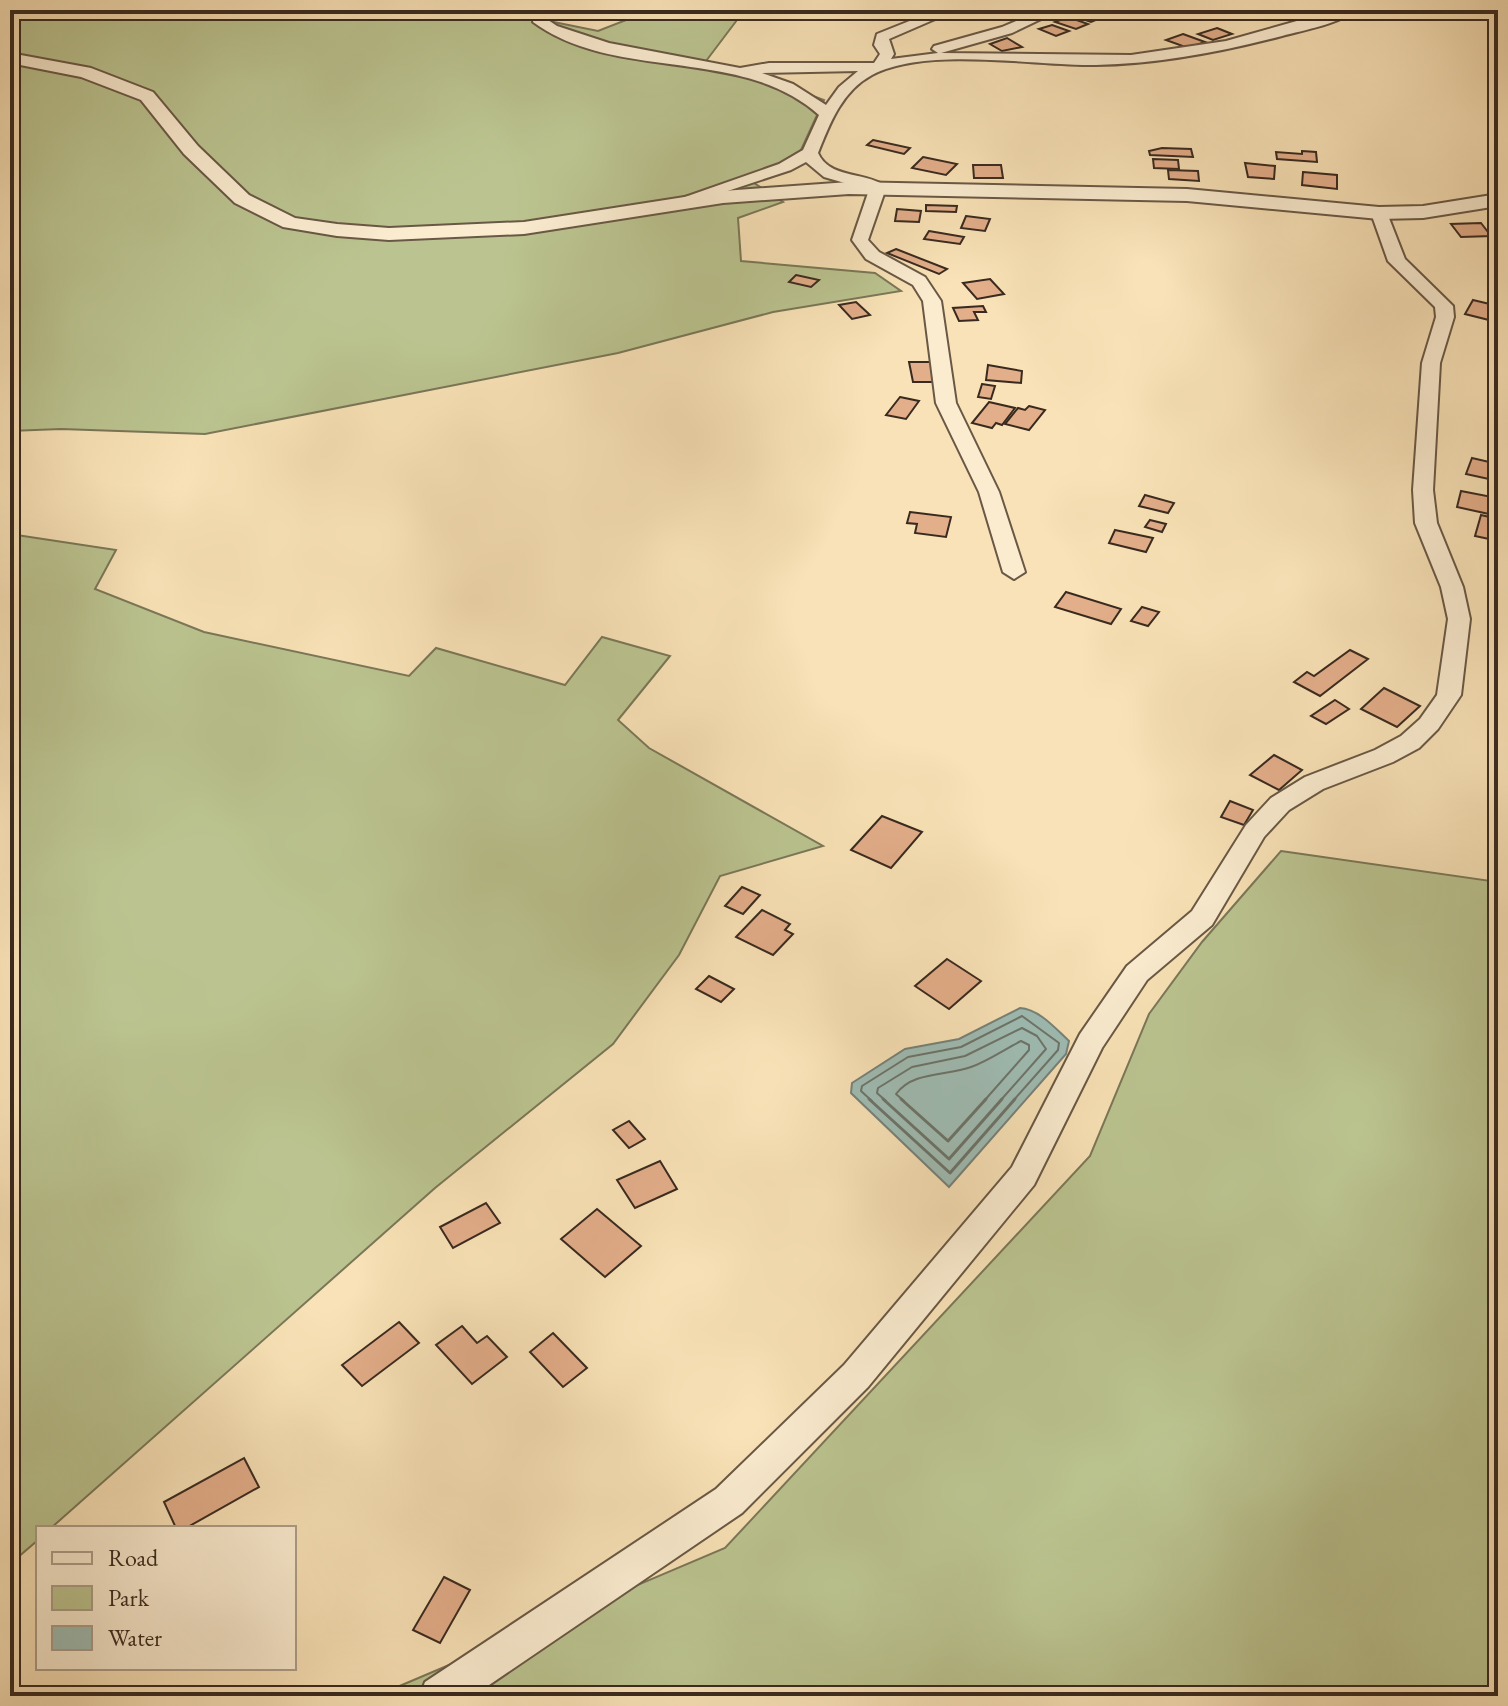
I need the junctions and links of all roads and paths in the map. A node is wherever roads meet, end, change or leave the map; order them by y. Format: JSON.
{"nodes":[{"id":1,"x":543,"y":10,"type":"edge"},
{"id":2,"x":949,"y":10,"type":"edge"},
{"id":3,"x":1053,"y":10,"type":"edge"},
{"id":4,"x":1349,"y":10,"type":"edge"},
{"id":5,"x":10,"y":58,"type":"edge"},
{"id":6,"x":880,"y":66,"type":"junction"},
{"id":7,"x":740,"y":72,"type":"junction"},
{"id":8,"x":826,"y":113,"type":"junction"},
{"id":9,"x":810,"y":153,"type":"junction"},
{"id":10,"x":878,"y":188,"type":"junction"},
{"id":11,"x":1498,"y":200,"type":"edge"},
{"id":12,"x":676,"y":203,"type":"junction"},
{"id":13,"x":1379,"y":213,"type":"junction"},
{"id":14,"x":1014,"y":572,"type":"dead end"},
{"id":15,"x":439,"y":1696,"type":"edge"}],
"edges":[{"from":1,"to":7,"type":"street"},
{"from":2,"to":6,"type":"street"},
{"from":3,"to":6,"type":"street"},
{"from":4,"to":6,"type":"street"},
{"from":5,"to":12,"type":"street"},
{"from":6,"to":7,"type":"street"},
{"from":6,"to":8,"type":"street"},
{"from":7,"to":8,"type":"street"},
{"from":8,"to":9,"type":"street"},
{"from":9,"to":10,"type":"street"},
{"from":9,"to":12,"type":"street"},
{"from":10,"to":12,"type":"street"},
{"from":10,"to":13,"type":"street"},
{"from":10,"to":14,"type":"street"},
{"from":11,"to":13,"type":"street"},
{"from":13,"to":15,"type":"street"}]}
